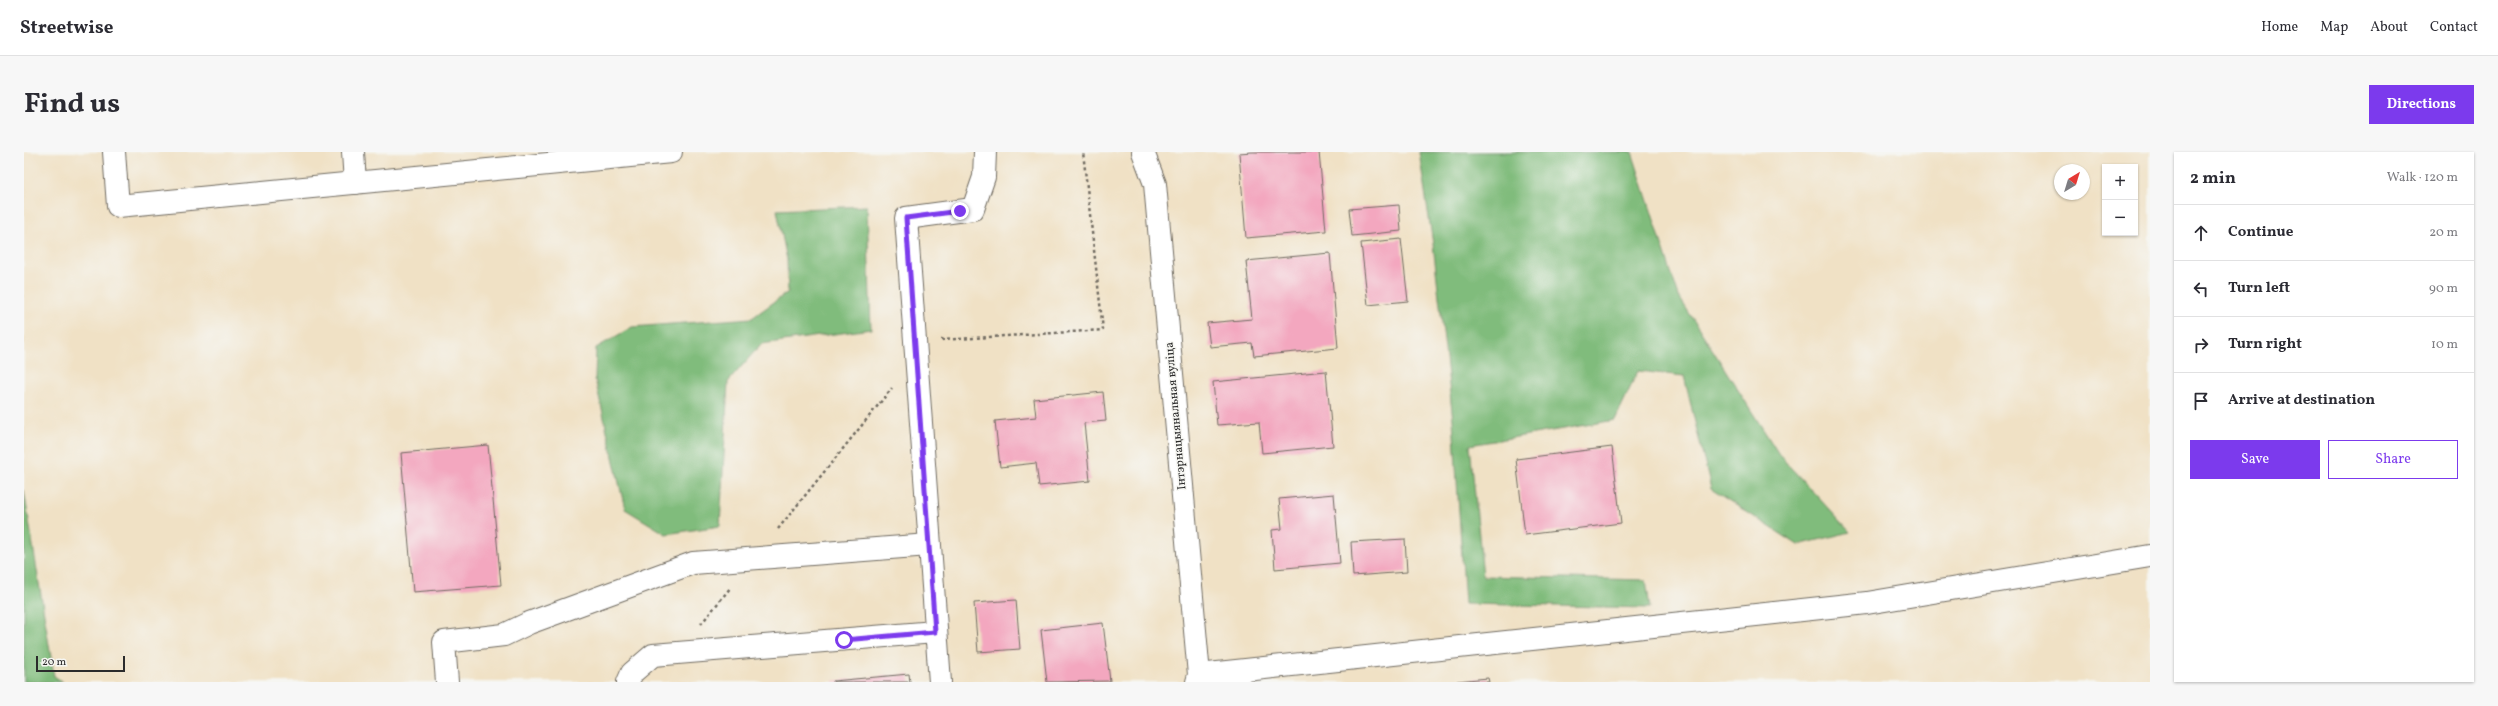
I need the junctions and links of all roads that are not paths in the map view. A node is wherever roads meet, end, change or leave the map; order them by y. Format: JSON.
{"nodes":[{"id":1,"x":114,"y":152,"type":"edge"},
{"id":2,"x":353,"y":152,"type":"edge"},
{"id":3,"x":670,"y":152,"type":"edge"},
{"id":4,"x":985,"y":152,"type":"edge"},
{"id":5,"x":1143,"y":152,"type":"edge"},
{"id":6,"x":355,"y":183,"type":"junction"},
{"id":7,"x":929,"y":545,"type":"junction"},
{"id":8,"x":2150,"y":556,"type":"edge"},
{"id":9,"x":935,"y":632,"type":"junction"},
{"id":10,"x":1198,"y":679,"type":"edge"},
{"id":11,"x":447,"y":682,"type":"edge"},
{"id":12,"x":628,"y":682,"type":"edge"},
{"id":13,"x":940,"y":682,"type":"edge"}],
"edges":[{"from":1,"to":6,"type":"street"},
{"from":2,"to":6,"type":"street"},
{"from":3,"to":6,"type":"street"},
{"from":4,"to":7,"type":"street"},
{"from":5,"to":10,"type":"street","name":"Інтэрнацыянальная вуліца"},
{"from":7,"to":9,"type":"street"},
{"from":7,"to":11,"type":"street"},
{"from":8,"to":10,"type":"street"},
{"from":9,"to":12,"type":"street"},
{"from":9,"to":13,"type":"street"}]}
